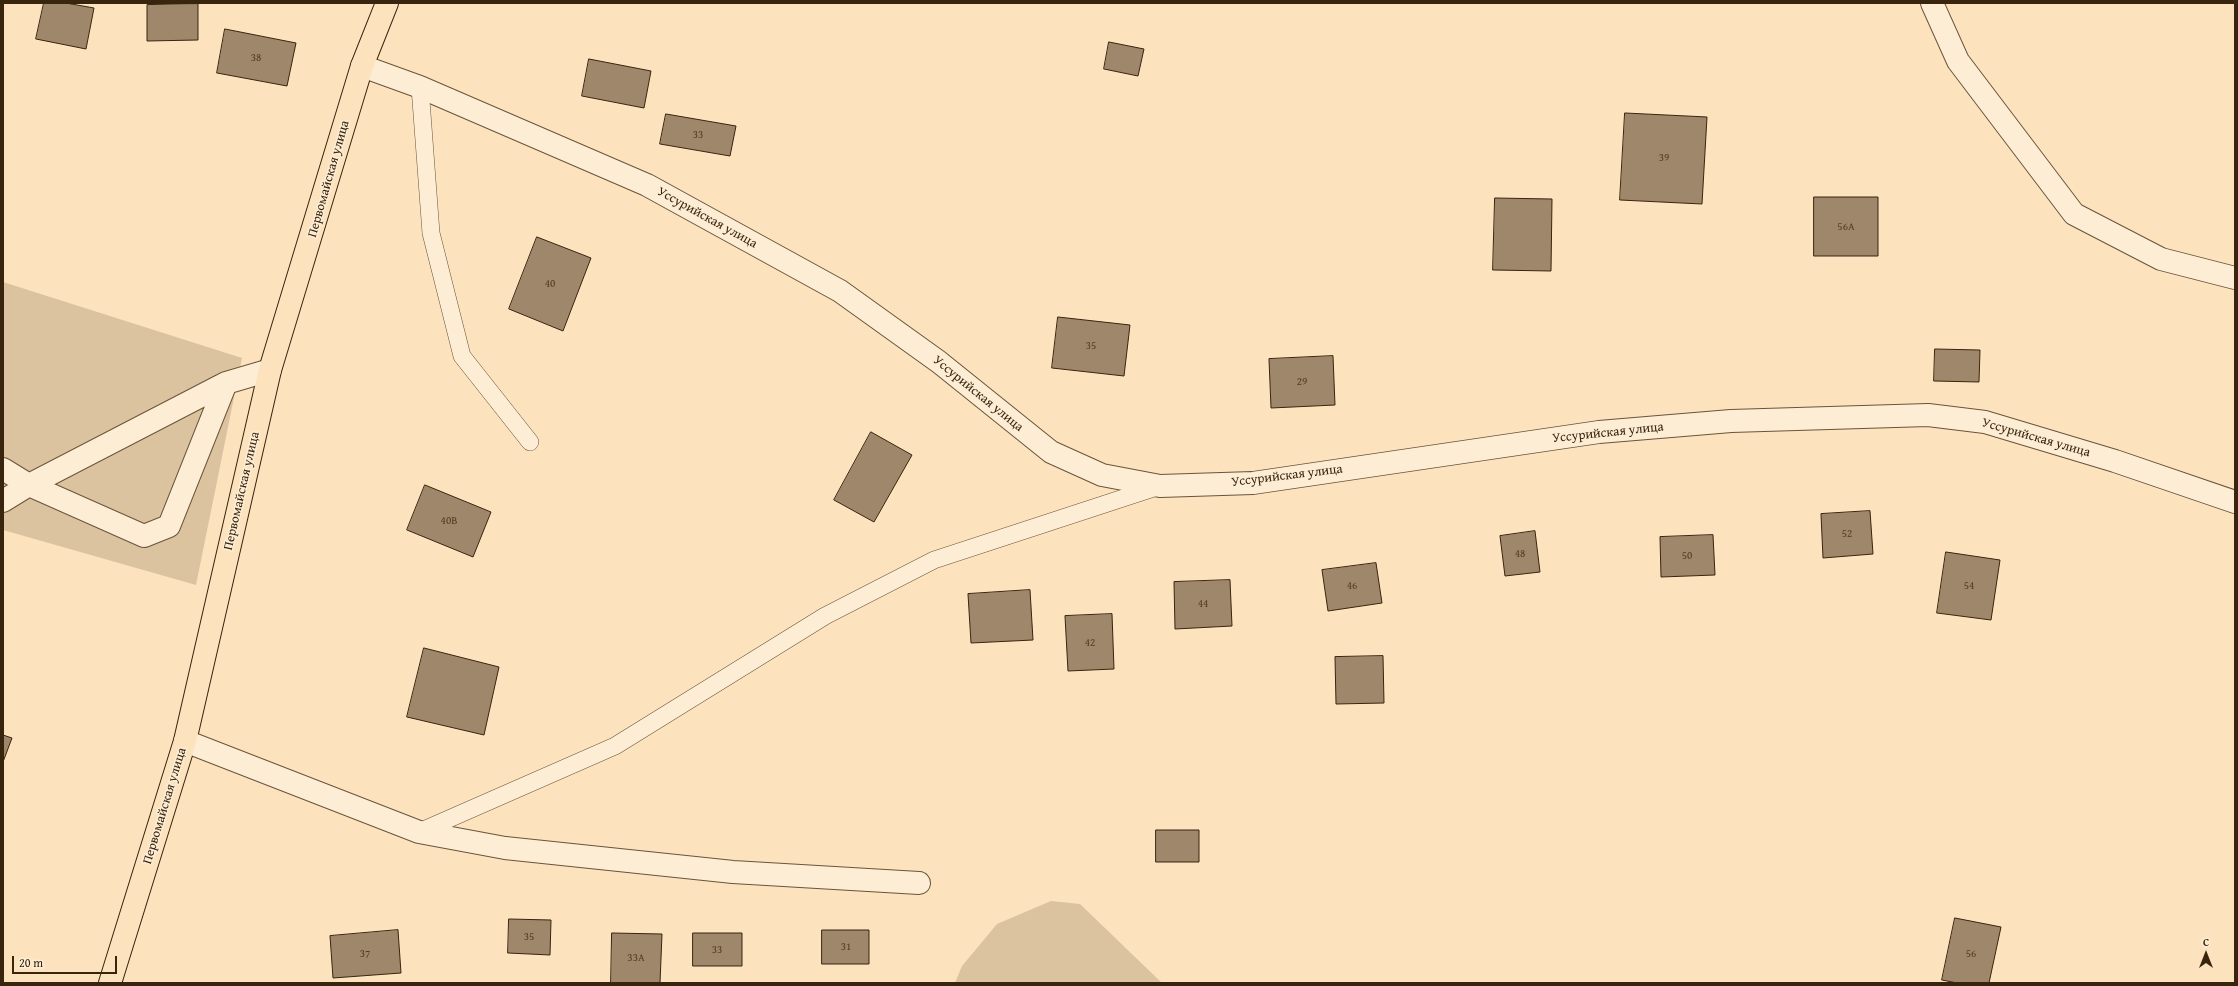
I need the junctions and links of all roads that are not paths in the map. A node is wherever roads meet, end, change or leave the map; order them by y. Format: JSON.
{"nodes":[{"id":1,"x":387,"y":3,"type":"edge"},
{"id":2,"x":1932,"y":3,"type":"edge"},
{"id":3,"x":362,"y":66,"type":"junction"},
{"id":4,"x":420,"y":87,"type":"junction"},
{"id":5,"x":2235,"y":278,"type":"edge"},
{"id":6,"x":270,"y":370,"type":"junction"},
{"id":7,"x":226,"y":383,"type":"junction"},
{"id":8,"x":530,"y":442,"type":"dead end"},
{"id":9,"x":3,"y":469,"type":"edge"},
{"id":10,"x":29,"y":485,"type":"junction"},
{"id":11,"x":1160,"y":486,"type":"junction"},
{"id":12,"x":3,"y":501,"type":"edge"},
{"id":13,"x":2235,"y":502,"type":"edge"},
{"id":14,"x":185,"y":741,"type":"junction"},
{"id":15,"x":419,"y":832,"type":"junction"},
{"id":16,"x":919,"y":883,"type":"dead end"},
{"id":17,"x":110,"y":983,"type":"edge"}],
"edges":[{"from":1,"to":3,"type":"main road","name":"Первомайская улица"},
{"from":2,"to":5,"type":"street"},
{"from":3,"to":4,"type":"street","name":"Уссурийская улица"},
{"from":3,"to":6,"type":"main road","name":"Первомайская улица"},
{"from":4,"to":8,"type":"lane"},
{"from":4,"to":11,"type":"street","name":"Уссурийская улица"},
{"from":6,"to":7,"type":"street"},
{"from":6,"to":14,"type":"main road","name":"Первомайская улица"},
{"from":7,"to":10,"type":"street"},
{"from":7,"to":10,"type":"street"},
{"from":9,"to":10,"type":"street"},
{"from":10,"to":12,"type":"street"},
{"from":11,"to":13,"type":"street","name":"Уссурийская улица"},
{"from":11,"to":15,"type":"lane"},
{"from":14,"to":15,"type":"street"},
{"from":14,"to":17,"type":"main road","name":"Первомайская улица"},
{"from":15,"to":16,"type":"street"}]}
